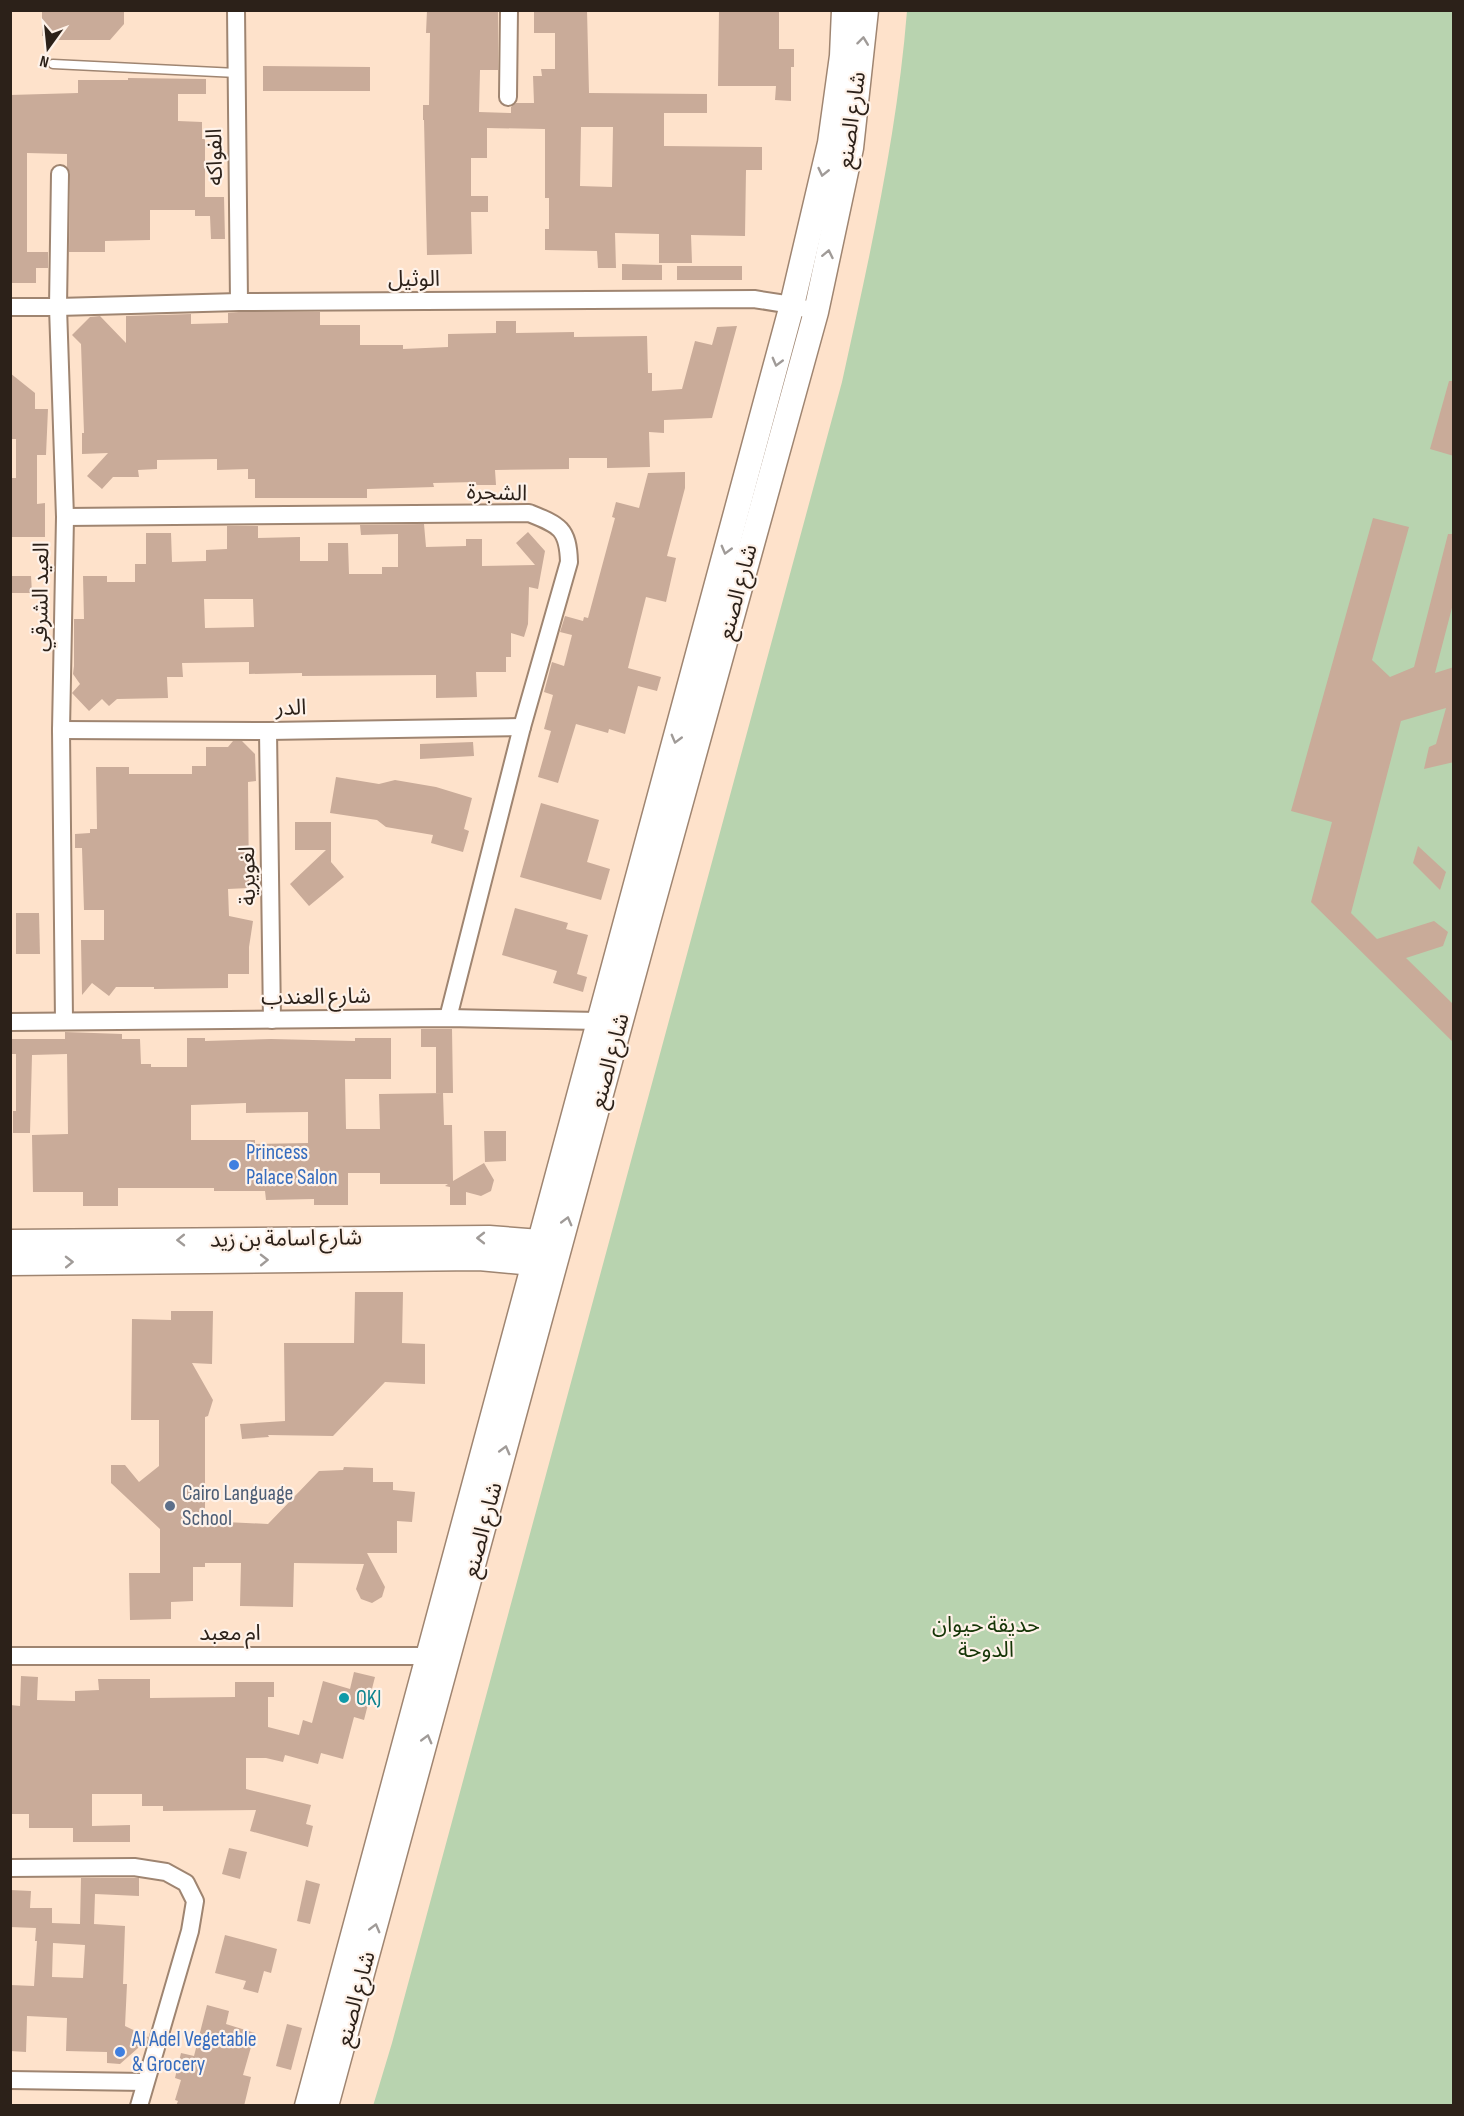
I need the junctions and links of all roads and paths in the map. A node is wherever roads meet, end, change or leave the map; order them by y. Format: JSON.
{"nodes":[{"id":1,"x":236,"y":10,"type":"edge"},
{"id":2,"x":509,"y":10,"type":"edge"},
{"id":3,"x":844,"y":10,"type":"edge"},
{"id":4,"x":866,"y":10,"type":"edge"},
{"id":5,"x":53,"y":64,"type":"dead end"},
{"id":6,"x":237,"y":73,"type":"junction"},
{"id":7,"x":508,"y":97,"type":"dead end"},
{"id":8,"x":60,"y":174,"type":"dead end"},
{"id":9,"x":239,"y":302,"type":"junction"},
{"id":10,"x":792,"y":305,"type":"junction"},
{"id":11,"x":10,"y":307,"type":"edge"},
{"id":12,"x":58,"y":307,"type":"junction"},
{"id":13,"x":816,"y":312,"type":"junction"},
{"id":14,"x":65,"y":517,"type":"junction"},
{"id":15,"x":729,"y":584,"type":"junction"},
{"id":16,"x":522,"y":727,"type":"junction"},
{"id":17,"x":62,"y":730,"type":"junction"},
{"id":18,"x":268,"y":731,"type":"junction"},
{"id":19,"x":448,"y":1018,"type":"junction"},
{"id":20,"x":272,"y":1020,"type":"junction"},
{"id":21,"x":64,"y":1021,"type":"junction"},
{"id":22,"x":10,"y":1022,"type":"edge"},
{"id":23,"x":609,"y":1026,"type":"junction"},
{"id":24,"x":10,"y":1242,"type":"edge"},
{"id":25,"x":547,"y":1255,"type":"junction"},
{"id":26,"x":10,"y":1263,"type":"edge"},
{"id":27,"x":10,"y":1656,"type":"edge"},
{"id":28,"x":439,"y":1658,"type":"junction"},
{"id":29,"x":10,"y":1868,"type":"edge"},
{"id":30,"x":10,"y":2080,"type":"edge"},
{"id":31,"x":145,"y":2082,"type":"junction"},
{"id":32,"x":139,"y":2106,"type":"edge"},
{"id":33,"x":307,"y":2106,"type":"edge"},
{"id":34,"x":326,"y":2106,"type":"edge"}],
"edges":[{"from":1,"to":6,"type":"street","name":"الفواكه"},
{"from":2,"to":7,"type":"street"},
{"from":3,"to":10,"type":"street","name":"شارع الصنع","one_way":true},
{"from":13,"to":4,"type":"street","name":"شارع الصنع","one_way":true},
{"from":5,"to":6,"type":"lane"},
{"from":6,"to":9,"type":"street","name":"الفواكه"},
{"from":8,"to":12,"type":"street","name":"العيد الشرقي"},
{"from":9,"to":10,"type":"street","name":"الوثيل"},
{"from":9,"to":12,"type":"street","name":"الوثيل"},
{"from":10,"to":13,"type":"street","name":"الوثيل"},
{"from":10,"to":15,"type":"street","name":"شارع الصنع","one_way":true},
{"from":11,"to":12,"type":"street","name":"الوثيل"},
{"from":12,"to":14,"type":"street","name":"العيد الشرقي"},
{"from":13,"to":15,"type":"street","name":"شارع الصنع"},
{"from":14,"to":16,"type":"street","name":"الشجرة"},
{"from":14,"to":17,"type":"street","name":"العيد الشرقي"},
{"from":15,"to":23,"type":"street","name":"شارع الصنع"},
{"from":16,"to":18,"type":"street","name":"الدر"},
{"from":16,"to":19,"type":"street","name":"الشجرة"},
{"from":17,"to":18,"type":"street","name":"الدر"},
{"from":17,"to":21,"type":"street","name":"العيد الشرقي"},
{"from":18,"to":20,"type":"street","name":"لغويرية"},
{"from":19,"to":20,"type":"street","name":"شارع العندب"},
{"from":19,"to":23,"type":"street","name":"شارع العندب"},
{"from":20,"to":21,"type":"street","name":"شارع العندب"},
{"from":21,"to":22,"type":"street","name":"شارع العندب"},
{"from":23,"to":25,"type":"street","name":"شارع الصنع"},
{"from":25,"to":24,"type":"street","name":"شارع اسامة بن زيد","one_way":true},
{"from":26,"to":25,"type":"street","name":"شارع اسامة بن زيد","one_way":true},
{"from":25,"to":28,"type":"street","name":"شارع الصنع"},
{"from":27,"to":28,"type":"street","name":"ام معبد"},
{"from":28,"to":33,"type":"street","name":"شارع الصنع"},
{"from":34,"to":28,"type":"street","name":"شارع الصنع","one_way":true},
{"from":29,"to":31,"type":"street"},
{"from":30,"to":31,"type":"street"},
{"from":31,"to":32,"type":"street"}]}
